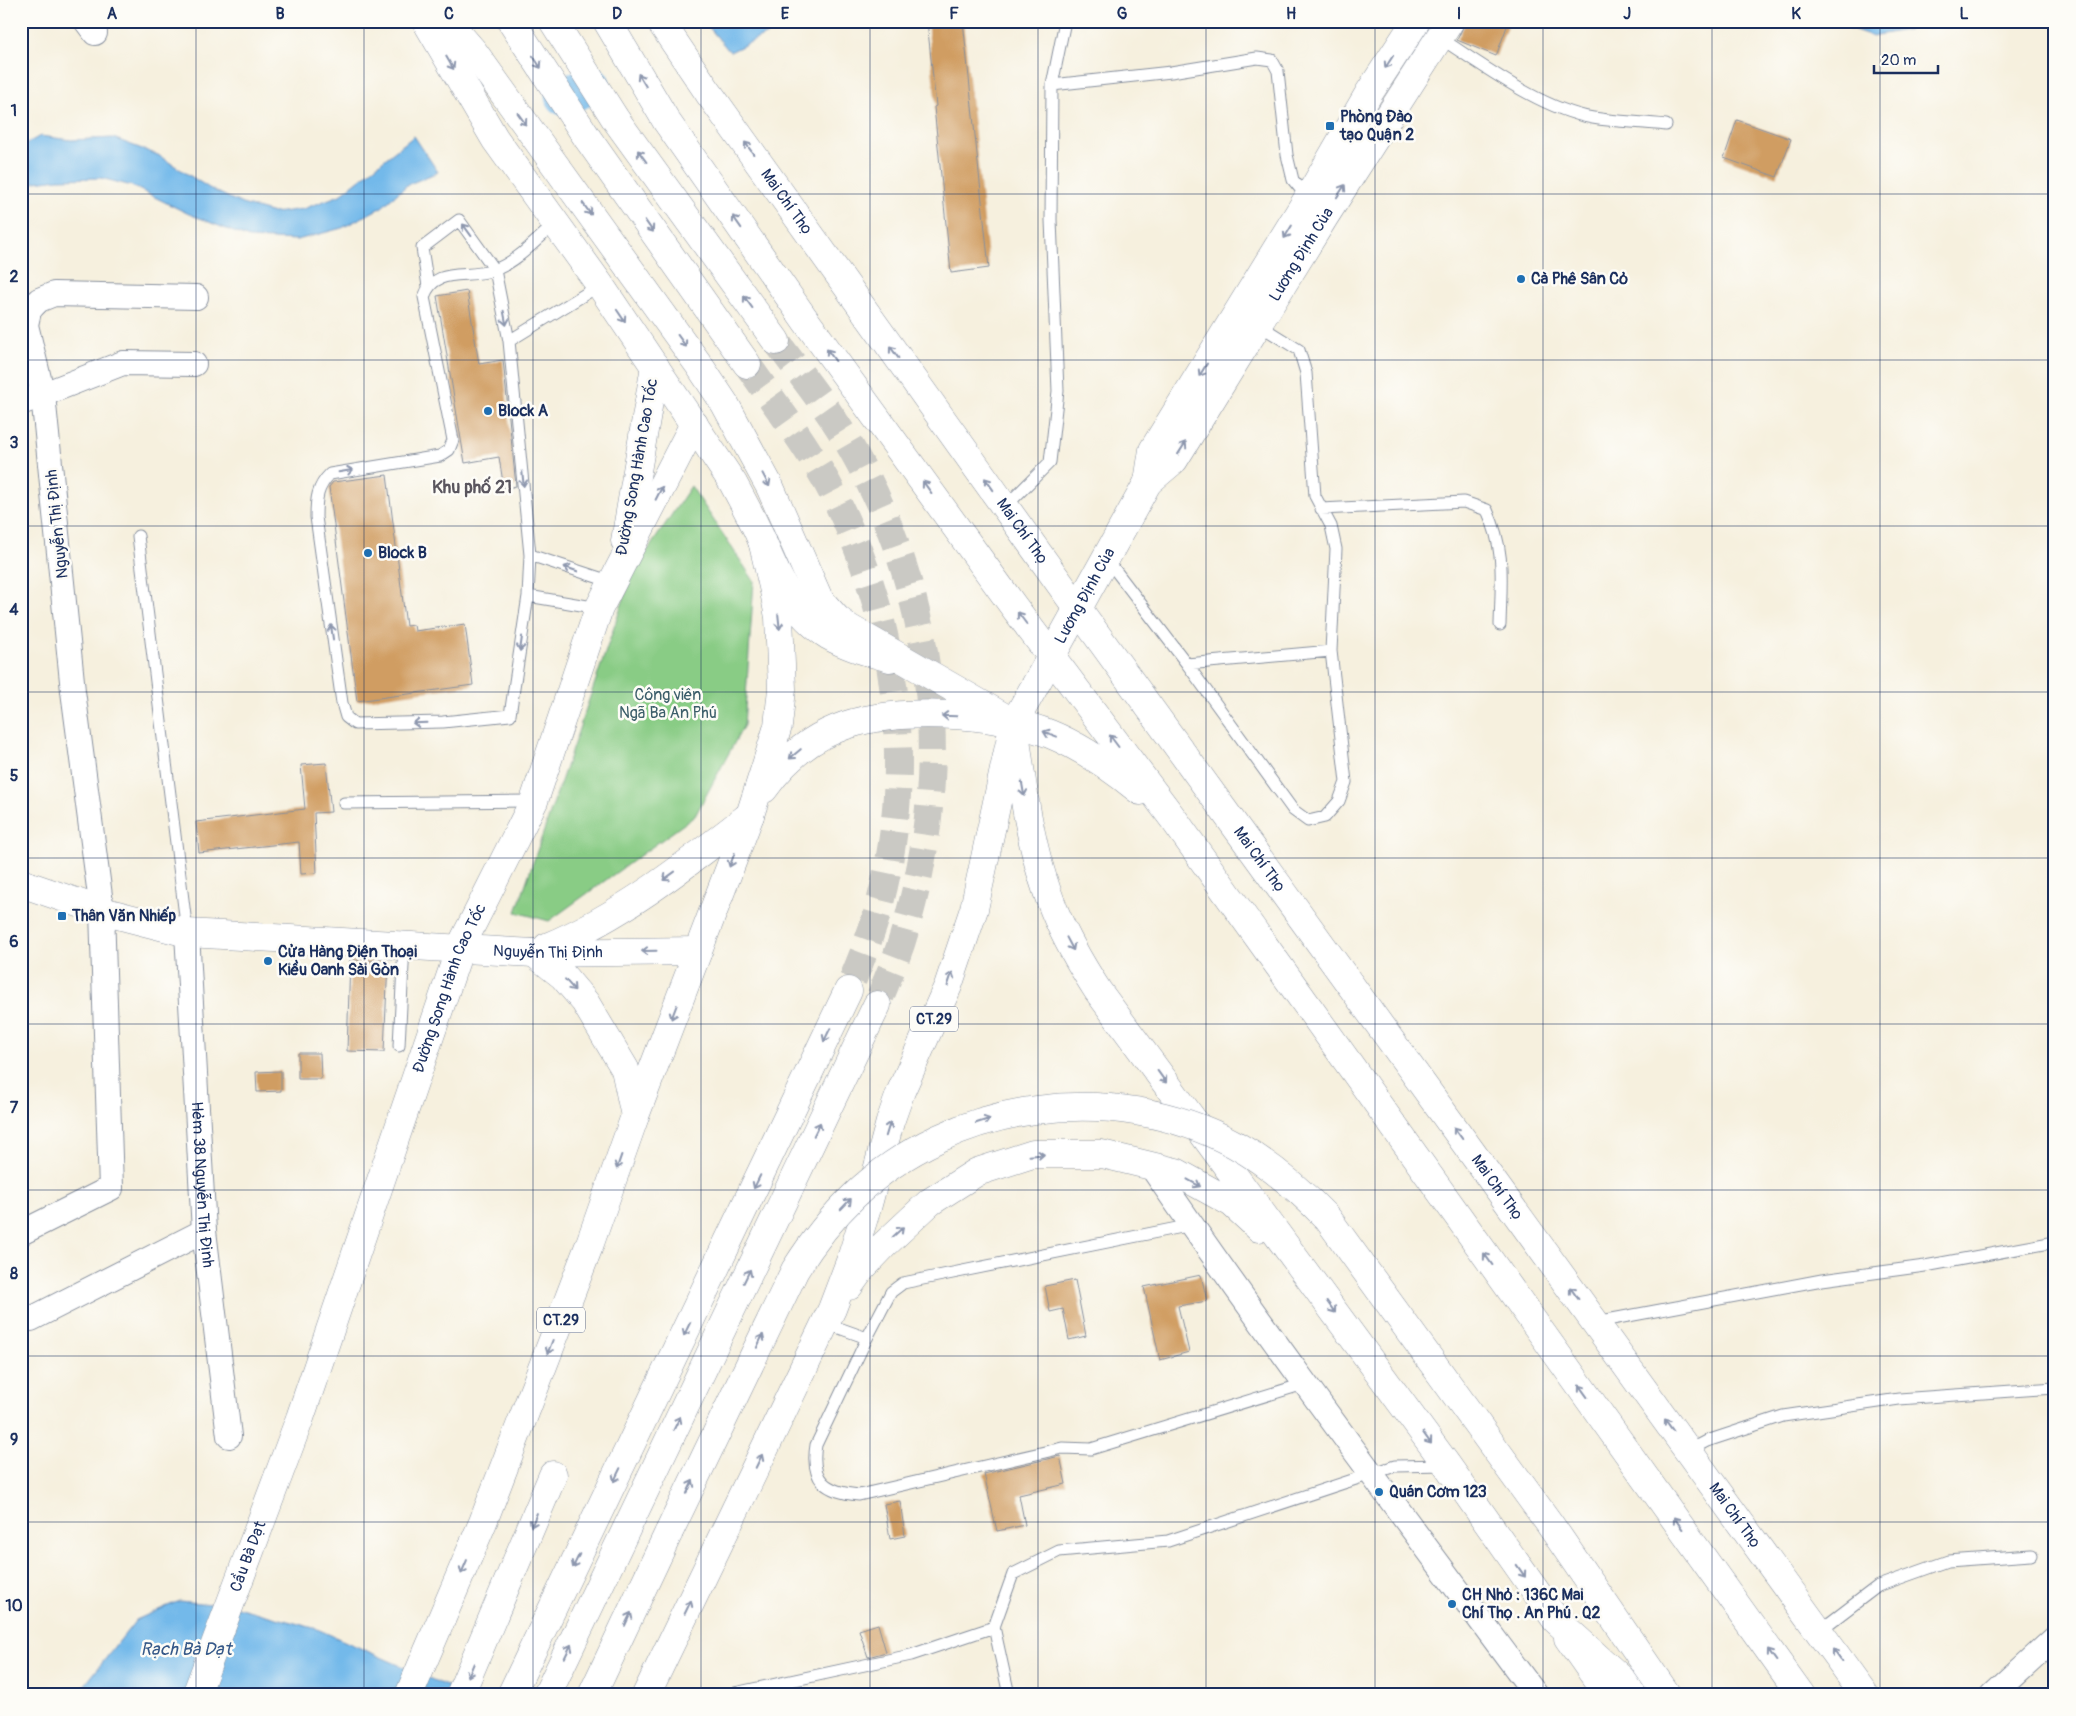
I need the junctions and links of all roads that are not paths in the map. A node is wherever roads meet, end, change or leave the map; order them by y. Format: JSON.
{"nodes":[{"id":1,"x":426,"y":21,"type":"edge"},
{"id":2,"x":447,"y":21,"type":"edge"},
{"id":3,"x":511,"y":21,"type":"edge"},
{"id":4,"x":553,"y":21,"type":"edge"},
{"id":5,"x":607,"y":21,"type":"edge"},
{"id":6,"x":660,"y":21,"type":"edge"},
{"id":7,"x":1066,"y":21,"type":"edge"},
{"id":8,"x":1416,"y":21,"type":"edge"},
{"id":9,"x":1445,"y":30,"type":"edge"},
{"id":10,"x":1052,"y":85,"type":"junction"},
{"id":11,"x":1666,"y":124,"type":"dead end"},
{"id":12,"x":1308,"y":198,"type":"junction"},
{"id":13,"x":555,"y":224,"type":"junction"},
{"id":14,"x":495,"y":270,"type":"junction"},
{"id":15,"x":600,"y":285,"type":"junction"},
{"id":16,"x":428,"y":286,"type":"junction"},
{"id":17,"x":196,"y":297,"type":"dead end"},
{"id":18,"x":1259,"y":325,"type":"junction"},
{"id":19,"x":509,"y":341,"type":"junction"},
{"id":20,"x":776,"y":341,"type":"tunnel mouth"},
{"id":21,"x":194,"y":364,"type":"dead end"},
{"id":22,"x":747,"y":364,"type":"tunnel mouth"},
{"id":23,"x":654,"y":366,"type":"junction"},
{"id":24,"x":43,"y":395,"type":"junction"},
{"id":25,"x":21,"y":403,"type":"edge"},
{"id":26,"x":694,"y":424,"type":"junction"},
{"id":27,"x":1148,"y":482,"type":"junction"},
{"id":28,"x":1005,"y":507,"type":"junction"},
{"id":29,"x":1321,"y":509,"type":"junction"},
{"id":30,"x":138,"y":536,"type":"dead end"},
{"id":31,"x":762,"y":540,"type":"junction"},
{"id":32,"x":530,"y":555,"type":"junction"},
{"id":33,"x":1106,"y":558,"type":"junction"},
{"id":34,"x":616,"y":575,"type":"junction"},
{"id":35,"x":528,"y":596,"type":"junction"},
{"id":36,"x":599,"y":608,"type":"junction"},
{"id":37,"x":1078,"y":609,"type":"junction"},
{"id":38,"x":1500,"y":625,"type":"dead end"},
{"id":39,"x":1331,"y":651,"type":"junction"},
{"id":40,"x":1051,"y":657,"type":"junction"},
{"id":41,"x":908,"y":663,"type":"junction"},
{"id":42,"x":1187,"y":664,"type":"junction"},
{"id":43,"x":1014,"y":723,"type":"junction"},
{"id":44,"x":534,"y":801,"type":"junction"},
{"id":45,"x":344,"y":802,"type":"dead end"},
{"id":46,"x":750,"y":815,"type":"junction"},
{"id":47,"x":1175,"y":821,"type":"junction"},
{"id":48,"x":21,"y":883,"type":"edge"},
{"id":49,"x":102,"y":911,"type":"junction"},
{"id":50,"x":187,"y":933,"type":"junction"},
{"id":51,"x":404,"y":945,"type":"junction"},
{"id":52,"x":460,"y":948,"type":"junction"},
{"id":53,"x":698,"y":951,"type":"junction"},
{"id":54,"x":534,"y":953,"type":"junction"},
{"id":55,"x":848,"y":991,"type":"tunnel mouth"},
{"id":56,"x":877,"y":1004,"type":"tunnel mouth"},
{"id":57,"x":399,"y":1046,"type":"dead end"},
{"id":58,"x":635,"y":1116,"type":"junction"},
{"id":59,"x":1151,"y":1166,"type":"junction"},
{"id":60,"x":1192,"y":1224,"type":"junction"},
{"id":61,"x":204,"y":1231,"type":"junction"},
{"id":62,"x":21,"y":1233,"type":"edge"},
{"id":63,"x":2055,"y":1242,"type":"edge"},
{"id":64,"x":1302,"y":1268,"type":"junction"},
{"id":65,"x":828,"y":1316,"type":"junction"},
{"id":66,"x":31,"y":1319,"type":"dead end"},
{"id":67,"x":1595,"y":1322,"type":"junction"},
{"id":68,"x":867,"y":1338,"type":"junction"},
{"id":69,"x":1306,"y":1383,"type":"junction"},
{"id":70,"x":2055,"y":1388,"type":"edge"},
{"id":71,"x":300,"y":1418,"type":"joint"},
{"id":72,"x":229,"y":1436,"type":"dead end"},
{"id":73,"x":1688,"y":1451,"type":"junction"},
{"id":74,"x":1447,"y":1465,"type":"junction"},
{"id":75,"x":1372,"y":1473,"type":"junction"},
{"id":76,"x":553,"y":1475,"type":"dead end"},
{"id":77,"x":2030,"y":1555,"type":"dead end"},
{"id":78,"x":1556,"y":1620,"type":"junction"},
{"id":79,"x":994,"y":1627,"type":"junction"},
{"id":80,"x":1819,"y":1631,"type":"junction"},
{"id":81,"x":2055,"y":1638,"type":"edge"},
{"id":82,"x":196,"y":1695,"type":"edge"},
{"id":83,"x":409,"y":1695,"type":"edge"},
{"id":84,"x":460,"y":1695,"type":"edge"},
{"id":85,"x":512,"y":1695,"type":"edge"},
{"id":86,"x":547,"y":1695,"type":"edge"},
{"id":87,"x":592,"y":1695,"type":"edge"},
{"id":88,"x":646,"y":1695,"type":"edge"},
{"id":89,"x":725,"y":1695,"type":"edge"},
{"id":90,"x":1009,"y":1695,"type":"edge"},
{"id":91,"x":1536,"y":1695,"type":"edge"},
{"id":92,"x":1608,"y":1695,"type":"edge"},
{"id":93,"x":1638,"y":1695,"type":"edge"},
{"id":94,"x":1667,"y":1695,"type":"edge"},
{"id":95,"x":1801,"y":1695,"type":"edge"},
{"id":96,"x":1865,"y":1695,"type":"edge"},
{"id":97,"x":1993,"y":1695,"type":"edge"}],
"edges":[{"from":1,"to":13,"type":"main road","one_way":true},
{"from":2,"to":41,"type":"main road","one_way":true},
{"from":3,"to":22,"type":"main road","one_way":true},
{"from":20,"to":4,"type":"main road","one_way":true},
{"from":40,"to":5,"type":"main road","one_way":true},
{"from":28,"to":6,"type":"main road","name":"Mai Chí Thọ","one_way":true},
{"from":7,"to":10,"type":"lane"},
{"from":8,"to":12,"type":"main road","name":"Lương Định Của","one_way":true},
{"from":9,"to":11,"type":"lane"},
{"from":18,"to":9,"type":"main road","name":"Lương Định Của","one_way":true},
{"from":10,"to":12,"type":"lane"},
{"from":10,"to":28,"type":"lane"},
{"from":12,"to":27,"type":"main road","name":"Lương Định Của","one_way":true},
{"from":13,"to":14,"type":"lane"},
{"from":13,"to":15,"type":"main road"},
{"from":14,"to":16,"type":"lane"},
{"from":14,"to":16,"type":"lane","one_way":true},
{"from":14,"to":19,"type":"lane","one_way":true},
{"from":15,"to":19,"type":"lane"},
{"from":15,"to":23,"type":"main road","one_way":true},
{"from":35,"to":16,"type":"lane","one_way":true},
{"from":17,"to":24,"type":"street","name":"Nguyễn Thị Định"},
{"from":27,"to":18,"type":"main road","name":"Lương Định Của","one_way":true},
{"from":18,"to":29,"type":"lane"},
{"from":19,"to":32,"type":"lane","one_way":true},
{"from":21,"to":24,"type":"street"},
{"from":23,"to":26,"type":"main road"},
{"from":23,"to":34,"type":"main road","name":"Đường Song Hành Cao Tốc"},
{"from":24,"to":25,"type":"street"},
{"from":24,"to":49,"type":"street","name":"Nguyễn Thị Định"},
{"from":26,"to":31,"type":"main road"},
{"from":34,"to":26,"type":"main road","name":"Đường Song Hành Cao Tốc","one_way":true},
{"from":27,"to":33,"type":"main road","name":"Lương Định Của"},
{"from":28,"to":37,"type":"main road","name":"Mai Chí Thọ"},
{"from":29,"to":38,"type":"lane"},
{"from":29,"to":39,"type":"lane"},
{"from":30,"to":50,"type":"lane"},
{"from":31,"to":41,"type":"main road"},
{"from":31,"to":46,"type":"main road","one_way":true},
{"from":34,"to":32,"type":"lane","one_way":true},
{"from":32,"to":35,"type":"lane"},
{"from":33,"to":37,"type":"main road","name":"Lương Định Của"},
{"from":33,"to":42,"type":"lane"},
{"from":34,"to":36,"type":"main road","name":"Đường Song Hành Cao Tốc"},
{"from":35,"to":36,"type":"lane"},
{"from":36,"to":44,"type":"main road","name":"Đường Song Hành Cao Tốc"},
{"from":37,"to":40,"type":"main road","name":"Lương Định Của"},
{"from":67,"to":37,"type":"main road","name":"Mai Chí Thọ","one_way":true},
{"from":39,"to":42,"type":"lane"},
{"from":39,"to":42,"type":"lane"},
{"from":40,"to":43,"type":"main road","name":"Lương Định Của"},
{"from":47,"to":40,"type":"main road","one_way":true},
{"from":41,"to":43,"type":"main road"},
{"from":43,"to":46,"type":"main road","number":"CT.29","one_way":true},
{"from":47,"to":43,"type":"main road","one_way":true},
{"from":43,"to":64,"type":"main road","one_way":true},
{"from":65,"to":43,"type":"main road","number":"CT.29","one_way":true},
{"from":44,"to":45,"type":"lane"},
{"from":44,"to":52,"type":"main road","name":"Đường Song Hành Cao Tốc"},
{"from":46,"to":53,"type":"main road","number":"CT.29","one_way":true},
{"from":46,"to":54,"type":"main road","one_way":true},
{"from":95,"to":47,"type":"main road","one_way":true},
{"from":48,"to":49,"type":"main road","name":"Nguyễn Thị Định"},
{"from":49,"to":50,"type":"main road","name":"Nguyễn Thị Định"},
{"from":49,"to":62,"type":"street"},
{"from":50,"to":51,"type":"main road","name":"Nguyễn Thị Định"},
{"from":50,"to":61,"type":"street","name":"Hẻm 38 Nguyễn Thị Định"},
{"from":51,"to":52,"type":"main road","name":"Nguyễn Thị Định"},
{"from":51,"to":57,"type":"lane"},
{"from":52,"to":54,"type":"main road","name":"Nguyễn Thị Định"},
{"from":52,"to":71,"type":"main road","name":"Đường Song Hành Cao Tốc"},
{"from":53,"to":54,"type":"main road","name":"Nguyễn Thị Định","one_way":true},
{"from":53,"to":58,"type":"main road","number":"CT.29","one_way":true},
{"from":54,"to":58,"type":"main road","one_way":true},
{"from":55,"to":85,"type":"main road","one_way":true},
{"from":86,"to":56,"type":"main road","one_way":true},
{"from":58,"to":83,"type":"main road","number":"CT.29","one_way":true},
{"from":59,"to":60,"type":"street"},
{"from":59,"to":64,"type":"main road","one_way":true},
{"from":65,"to":59,"type":"main road","one_way":true},
{"from":60,"to":68,"type":"lane"},
{"from":60,"to":69,"type":"street"},
{"from":61,"to":66,"type":"street"},
{"from":61,"to":72,"type":"street","name":"Hẻm 38 Nguyễn Thị Định"},
{"from":63,"to":67,"type":"lane"},
{"from":64,"to":74,"type":"main road","one_way":true},
{"from":65,"to":68,"type":"lane"},
{"from":88,"to":65,"type":"main road","number":"CT.29","one_way":true},
{"from":73,"to":67,"type":"main road","name":"Mai Chí Thọ","one_way":true},
{"from":68,"to":69,"type":"lane"},
{"from":69,"to":75,"type":"street"},
{"from":70,"to":73,"type":"lane"},
{"from":71,"to":82,"type":"main road","name":"Cầu Bà Dạt"},
{"from":73,"to":80,"type":"main road","name":"Mai Chí Thọ"},
{"from":74,"to":75,"type":"lane"},
{"from":74,"to":78,"type":"main road","one_way":true},
{"from":75,"to":79,"type":"lane"},
{"from":75,"to":91,"type":"street"},
{"from":76,"to":84,"type":"main road","one_way":true},
{"from":77,"to":80,"type":"lane"},
{"from":78,"to":92,"type":"main road"},
{"from":78,"to":93,"type":"main road"},
{"from":79,"to":89,"type":"lane"},
{"from":79,"to":90,"type":"lane"},
{"from":96,"to":80,"type":"main road","name":"Mai Chí Thọ","one_way":true},
{"from":81,"to":97,"type":"street"},
{"from":87,"to":94,"type":"main road","one_way":true,"bridge":true}]}
